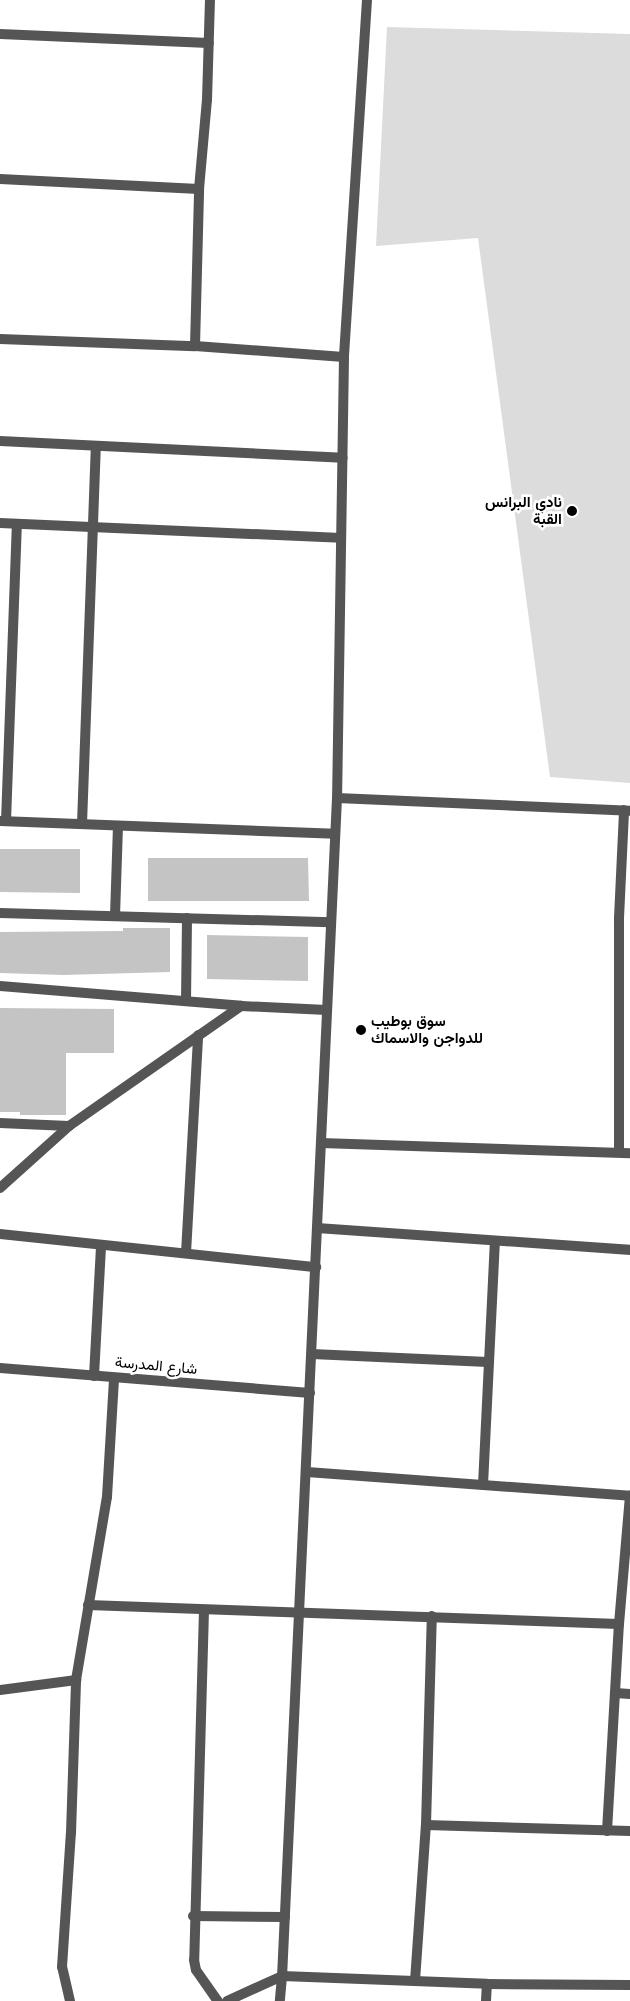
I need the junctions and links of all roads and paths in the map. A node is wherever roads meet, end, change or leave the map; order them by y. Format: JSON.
{"nodes":[{"id":1,"x":210,"y":0,"type":"edge"},
{"id":2,"x":367,"y":0,"type":"edge"},
{"id":3,"x":0,"y":34,"type":"edge"},
{"id":4,"x":209,"y":43,"type":"junction"},
{"id":5,"x":0,"y":179,"type":"edge"},
{"id":6,"x":199,"y":189,"type":"junction"},
{"id":7,"x":0,"y":339,"type":"edge"},
{"id":8,"x":195,"y":346,"type":"junction"},
{"id":9,"x":344,"y":357,"type":"junction"},
{"id":10,"x":0,"y":441,"type":"edge"},
{"id":11,"x":96,"y":446,"type":"junction"},
{"id":12,"x":342,"y":458,"type":"junction"},
{"id":13,"x":0,"y":523,"type":"edge"},
{"id":14,"x":17,"y":524,"type":"junction"},
{"id":15,"x":92,"y":527,"type":"junction"},
{"id":16,"x":341,"y":538,"type":"junction"},
{"id":17,"x":337,"y":798,"type":"junction"},
{"id":18,"x":627,"y":810,"type":"edge"},
{"id":19,"x":3,"y":821,"type":"edge"},
{"id":20,"x":82,"y":824,"type":"junction"},
{"id":21,"x":118,"y":826,"type":"junction"},
{"id":22,"x":335,"y":834,"type":"junction"},
{"id":23,"x":0,"y":913,"type":"edge"},
{"id":24,"x":115,"y":916,"type":"junction"},
{"id":25,"x":187,"y":918,"type":"junction"},
{"id":26,"x":331,"y":922,"type":"junction"},
{"id":27,"x":0,"y":986,"type":"edge"},
{"id":28,"x":186,"y":1002,"type":"junction"},
{"id":29,"x":241,"y":1006,"type":"junction"},
{"id":30,"x":327,"y":1010,"type":"junction"},
{"id":31,"x":198,"y":1035,"type":"junction"},
{"id":32,"x":0,"y":1123,"type":"edge"},
{"id":33,"x":69,"y":1126,"type":"junction"},
{"id":34,"x":321,"y":1144,"type":"junction"},
{"id":35,"x":625,"y":1152,"type":"edge"},
{"id":36,"x":0,"y":1188,"type":"edge"},
{"id":37,"x":317,"y":1228,"type":"junction"},
{"id":38,"x":0,"y":1234,"type":"edge"},
{"id":39,"x":495,"y":1242,"type":"junction"},
{"id":40,"x":101,"y":1245,"type":"junction"},
{"id":41,"x":630,"y":1250,"type":"edge"},
{"id":42,"x":186,"y":1253,"type":"junction"},
{"id":43,"x":316,"y":1267,"type":"junction"},
{"id":44,"x":312,"y":1354,"type":"junction"},
{"id":45,"x":488,"y":1362,"type":"junction"},
{"id":46,"x":0,"y":1368,"type":"edge"},
{"id":47,"x":94,"y":1376,"type":"junction"},
{"id":48,"x":114,"y":1378,"type":"junction"},
{"id":49,"x":310,"y":1393,"type":"junction"},
{"id":50,"x":307,"y":1472,"type":"junction"},
{"id":51,"x":483,"y":1485,"type":"junction"},
{"id":52,"x":630,"y":1495,"type":"edge"},
{"id":53,"x":629,"y":1522,"type":"edge"},
{"id":54,"x":88,"y":1605,"type":"junction"},
{"id":55,"x":204,"y":1610,"type":"junction"},
{"id":56,"x":298,"y":1610,"type":"junction"},
{"id":57,"x":432,"y":1616,"type":"junction"},
{"id":58,"x":619,"y":1624,"type":"junction"},
{"id":59,"x":76,"y":1680,"type":"junction"},
{"id":60,"x":0,"y":1690,"type":"edge"},
{"id":61,"x":615,"y":1693,"type":"junction"},
{"id":62,"x":630,"y":1694,"type":"edge"},
{"id":63,"x":426,"y":1825,"type":"junction"},
{"id":64,"x":607,"y":1831,"type":"junction"},
{"id":65,"x":630,"y":1831,"type":"edge"},
{"id":66,"x":194,"y":1916,"type":"junction"},
{"id":67,"x":285,"y":1917,"type":"junction"},
{"id":68,"x":282,"y":1976,"type":"junction"},
{"id":69,"x":416,"y":1981,"type":"junction"},
{"id":70,"x":487,"y":1984,"type":"junction"},
{"id":71,"x":630,"y":1985,"type":"edge"},
{"id":72,"x":70,"y":2001,"type":"edge"},
{"id":73,"x":218,"y":2001,"type":"edge"},
{"id":74,"x":227,"y":2001,"type":"edge"},
{"id":75,"x":280,"y":2001,"type":"edge"},
{"id":76,"x":486,"y":2001,"type":"edge"}],
"edges":[{"from":1,"to":4,"type":"street"},
{"from":2,"to":9,"type":"street"},
{"from":3,"to":4,"type":"street"},
{"from":4,"to":6,"type":"street"},
{"from":5,"to":6,"type":"street"},
{"from":6,"to":8,"type":"street"},
{"from":7,"to":8,"type":"street"},
{"from":8,"to":9,"type":"street"},
{"from":9,"to":12,"type":"street"},
{"from":10,"to":11,"type":"street"},
{"from":11,"to":12,"type":"street"},
{"from":11,"to":15,"type":"street"},
{"from":12,"to":16,"type":"street"},
{"from":13,"to":14,"type":"street"},
{"from":14,"to":15,"type":"street"},
{"from":14,"to":19,"type":"street"},
{"from":15,"to":16,"type":"street"},
{"from":15,"to":20,"type":"street"},
{"from":16,"to":17,"type":"street"},
{"from":17,"to":18,"type":"street"},
{"from":17,"to":22,"type":"street"},
{"from":18,"to":35,"type":"street"},
{"from":19,"to":20,"type":"street"},
{"from":20,"to":21,"type":"street"},
{"from":21,"to":22,"type":"street"},
{"from":21,"to":24,"type":"street"},
{"from":22,"to":26,"type":"street"},
{"from":23,"to":24,"type":"street"},
{"from":24,"to":25,"type":"street"},
{"from":25,"to":26,"type":"street"},
{"from":25,"to":28,"type":"street"},
{"from":26,"to":30,"type":"street"},
{"from":27,"to":28,"type":"street"},
{"from":28,"to":29,"type":"street"},
{"from":29,"to":30,"type":"street"},
{"from":29,"to":31,"type":"street"},
{"from":30,"to":34,"type":"street"},
{"from":31,"to":33,"type":"street"},
{"from":31,"to":42,"type":"street"},
{"from":32,"to":33,"type":"street"},
{"from":33,"to":36,"type":"street"},
{"from":34,"to":35,"type":"street"},
{"from":34,"to":37,"type":"street"},
{"from":37,"to":39,"type":"street"},
{"from":37,"to":43,"type":"street"},
{"from":38,"to":40,"type":"street"},
{"from":39,"to":41,"type":"street"},
{"from":39,"to":45,"type":"street"},
{"from":40,"to":42,"type":"street"},
{"from":40,"to":47,"type":"street"},
{"from":42,"to":43,"type":"street"},
{"from":43,"to":44,"type":"street"},
{"from":44,"to":45,"type":"street"},
{"from":44,"to":49,"type":"street"},
{"from":45,"to":51,"type":"street"},
{"from":46,"to":47,"type":"street","name":"شارع المدرسة"},
{"from":47,"to":48,"type":"street","name":"شارع المدرسة"},
{"from":48,"to":49,"type":"street","name":"شارع المدرسة"},
{"from":48,"to":54,"type":"street"},
{"from":49,"to":50,"type":"street"},
{"from":50,"to":51,"type":"street"},
{"from":50,"to":56,"type":"street"},
{"from":51,"to":52,"type":"street"},
{"from":52,"to":53,"type":"street"},
{"from":53,"to":58,"type":"street"},
{"from":54,"to":55,"type":"street"},
{"from":54,"to":59,"type":"street"},
{"from":55,"to":56,"type":"street"},
{"from":55,"to":66,"type":"street"},
{"from":56,"to":57,"type":"street"},
{"from":56,"to":67,"type":"street"},
{"from":57,"to":58,"type":"street"},
{"from":57,"to":63,"type":"street"},
{"from":58,"to":61,"type":"street"},
{"from":59,"to":60,"type":"street"},
{"from":59,"to":72,"type":"street"},
{"from":61,"to":62,"type":"street"},
{"from":61,"to":64,"type":"street"},
{"from":63,"to":64,"type":"street"},
{"from":63,"to":69,"type":"street"},
{"from":64,"to":65,"type":"street"},
{"from":66,"to":67,"type":"street"},
{"from":66,"to":73,"type":"street"},
{"from":67,"to":68,"type":"street"},
{"from":68,"to":69,"type":"street"},
{"from":68,"to":74,"type":"street"},
{"from":68,"to":75,"type":"street"},
{"from":69,"to":70,"type":"street"},
{"from":70,"to":71,"type":"street"},
{"from":70,"to":76,"type":"street"}]}
